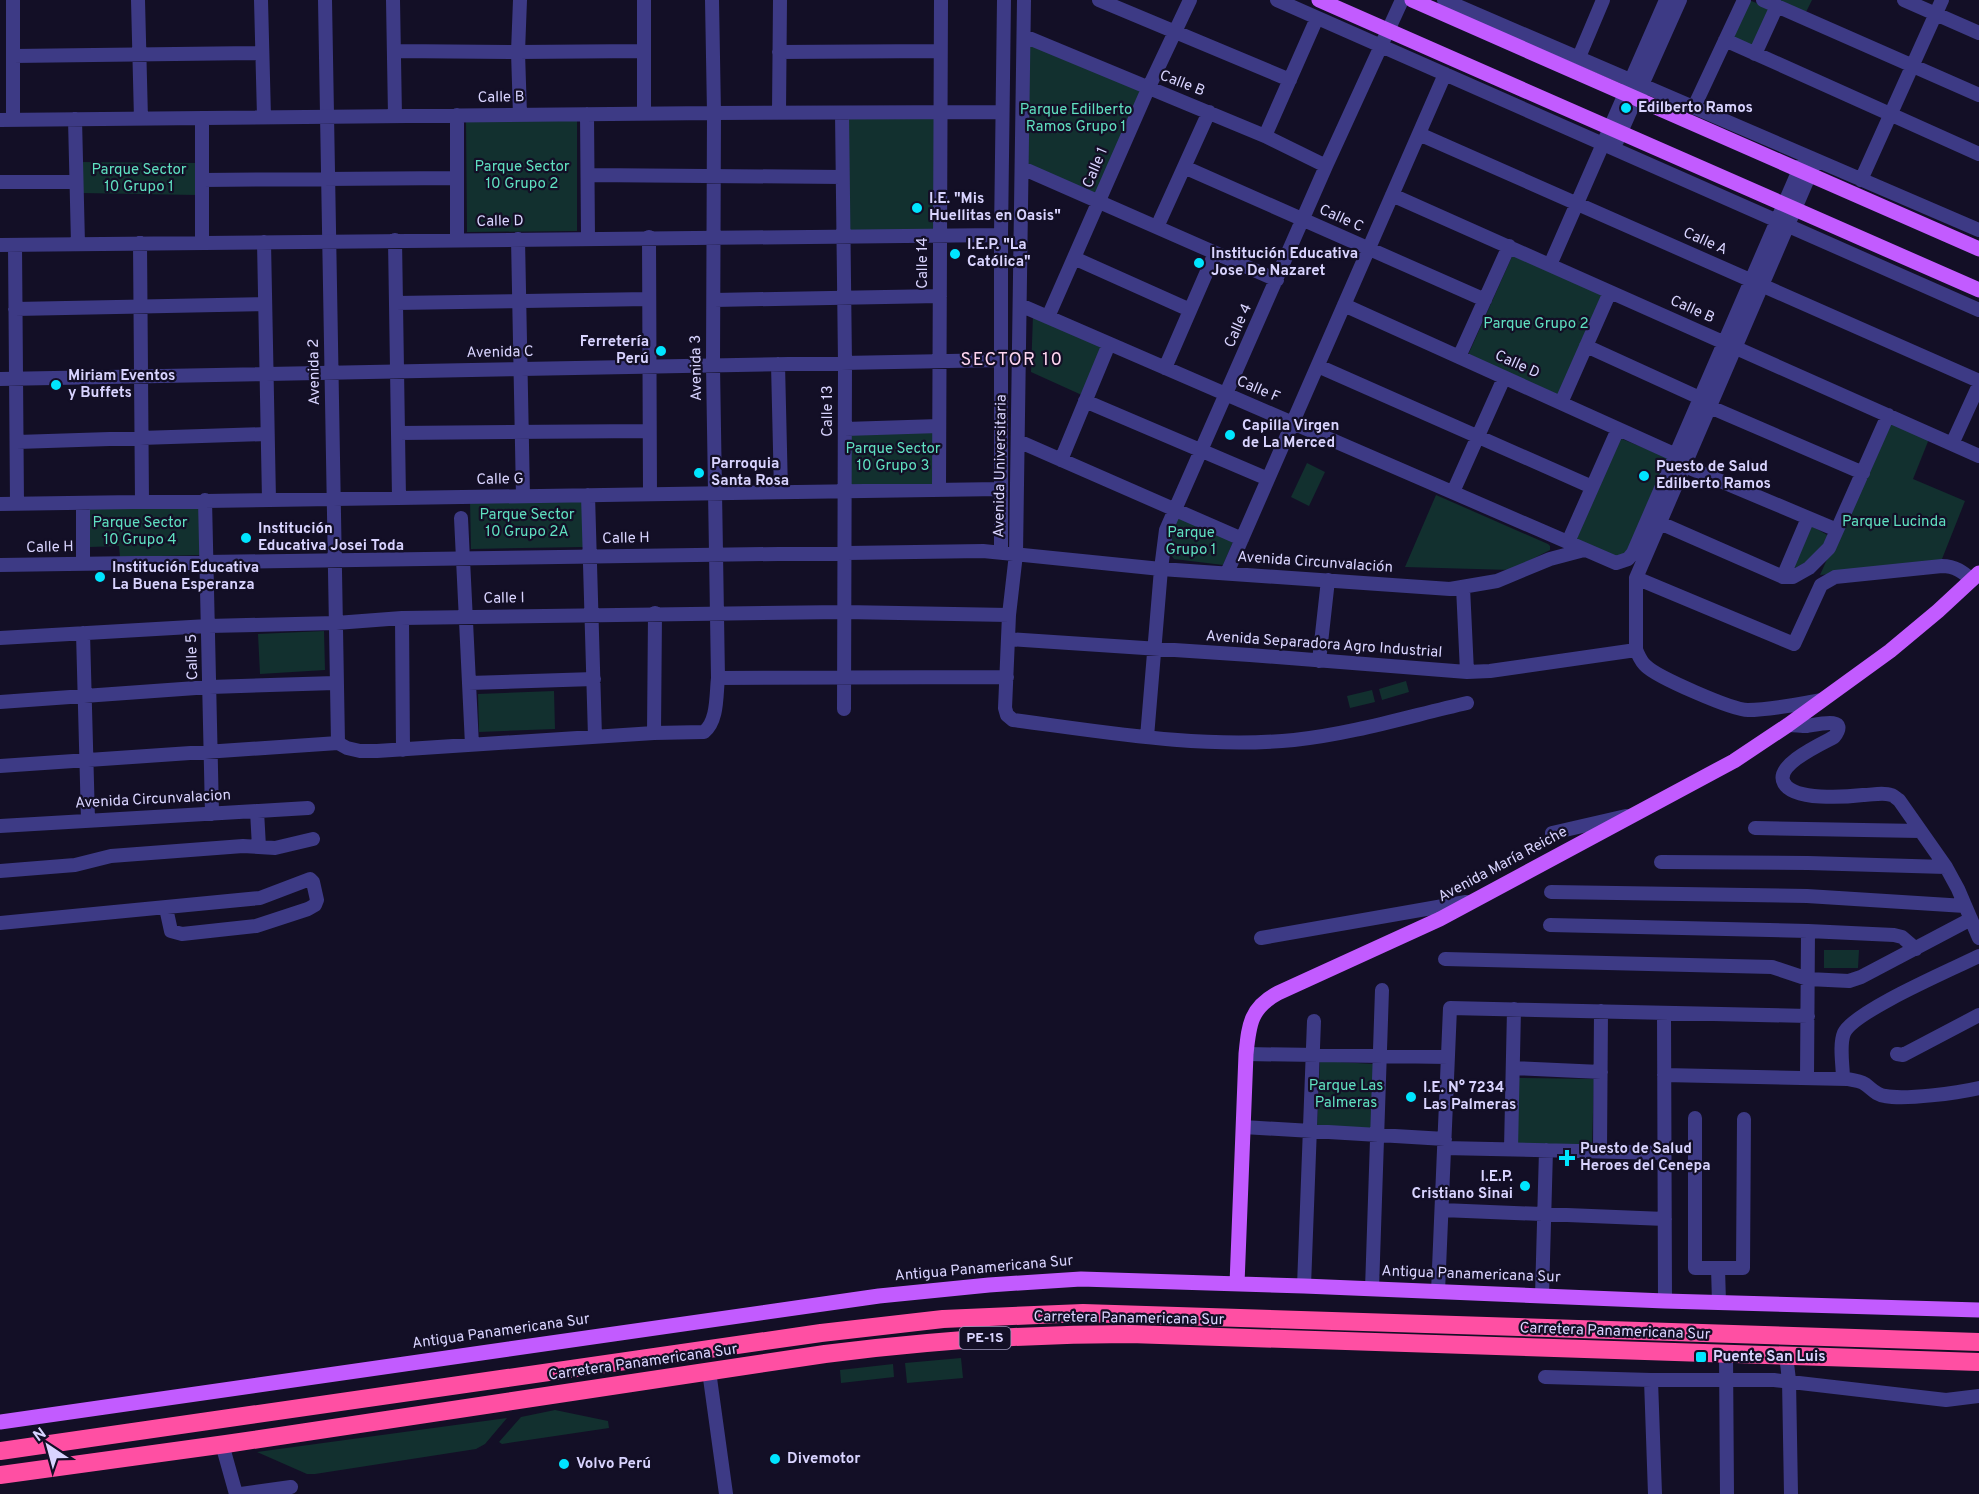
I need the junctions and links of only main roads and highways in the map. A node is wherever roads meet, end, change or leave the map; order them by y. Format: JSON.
{"nodes":[{"id":1,"x":1319,"y":0,"type":"edge"},
{"id":2,"x":1412,"y":0,"type":"edge"},
{"id":3,"x":1979,"y":249,"type":"edge"},
{"id":4,"x":1979,"y":290,"type":"edge"},
{"id":5,"x":1976,"y":576,"type":"edge"},
{"id":6,"x":1237,"y":1284,"type":"junction"},
{"id":7,"x":1979,"y":1310,"type":"edge"},
{"id":8,"x":1979,"y":1342,"type":"edge"},
{"id":9,"x":1979,"y":1362,"type":"edge"},
{"id":10,"x":0,"y":1422,"type":"edge"},
{"id":11,"x":0,"y":1451,"type":"edge"},
{"id":12,"x":0,"y":1475,"type":"edge"}],
"edges":[{"from":1,"to":4,"type":"main road"},
{"from":2,"to":3,"type":"main road"},
{"from":5,"to":6,"type":"main road","name":"Avenida María Reiche"},
{"from":6,"to":7,"type":"main road","name":"Antigua Panamericana Sur"},
{"from":6,"to":10,"type":"main road","name":"Antigua Panamericana Sur"},
{"from":8,"to":11,"type":"highway","name":"Carretera Panamericana Sur","number":"PE-1S"},
{"from":9,"to":12,"type":"highway","name":"Carretera Panamericana Sur","number":"PE-1S"}]}
